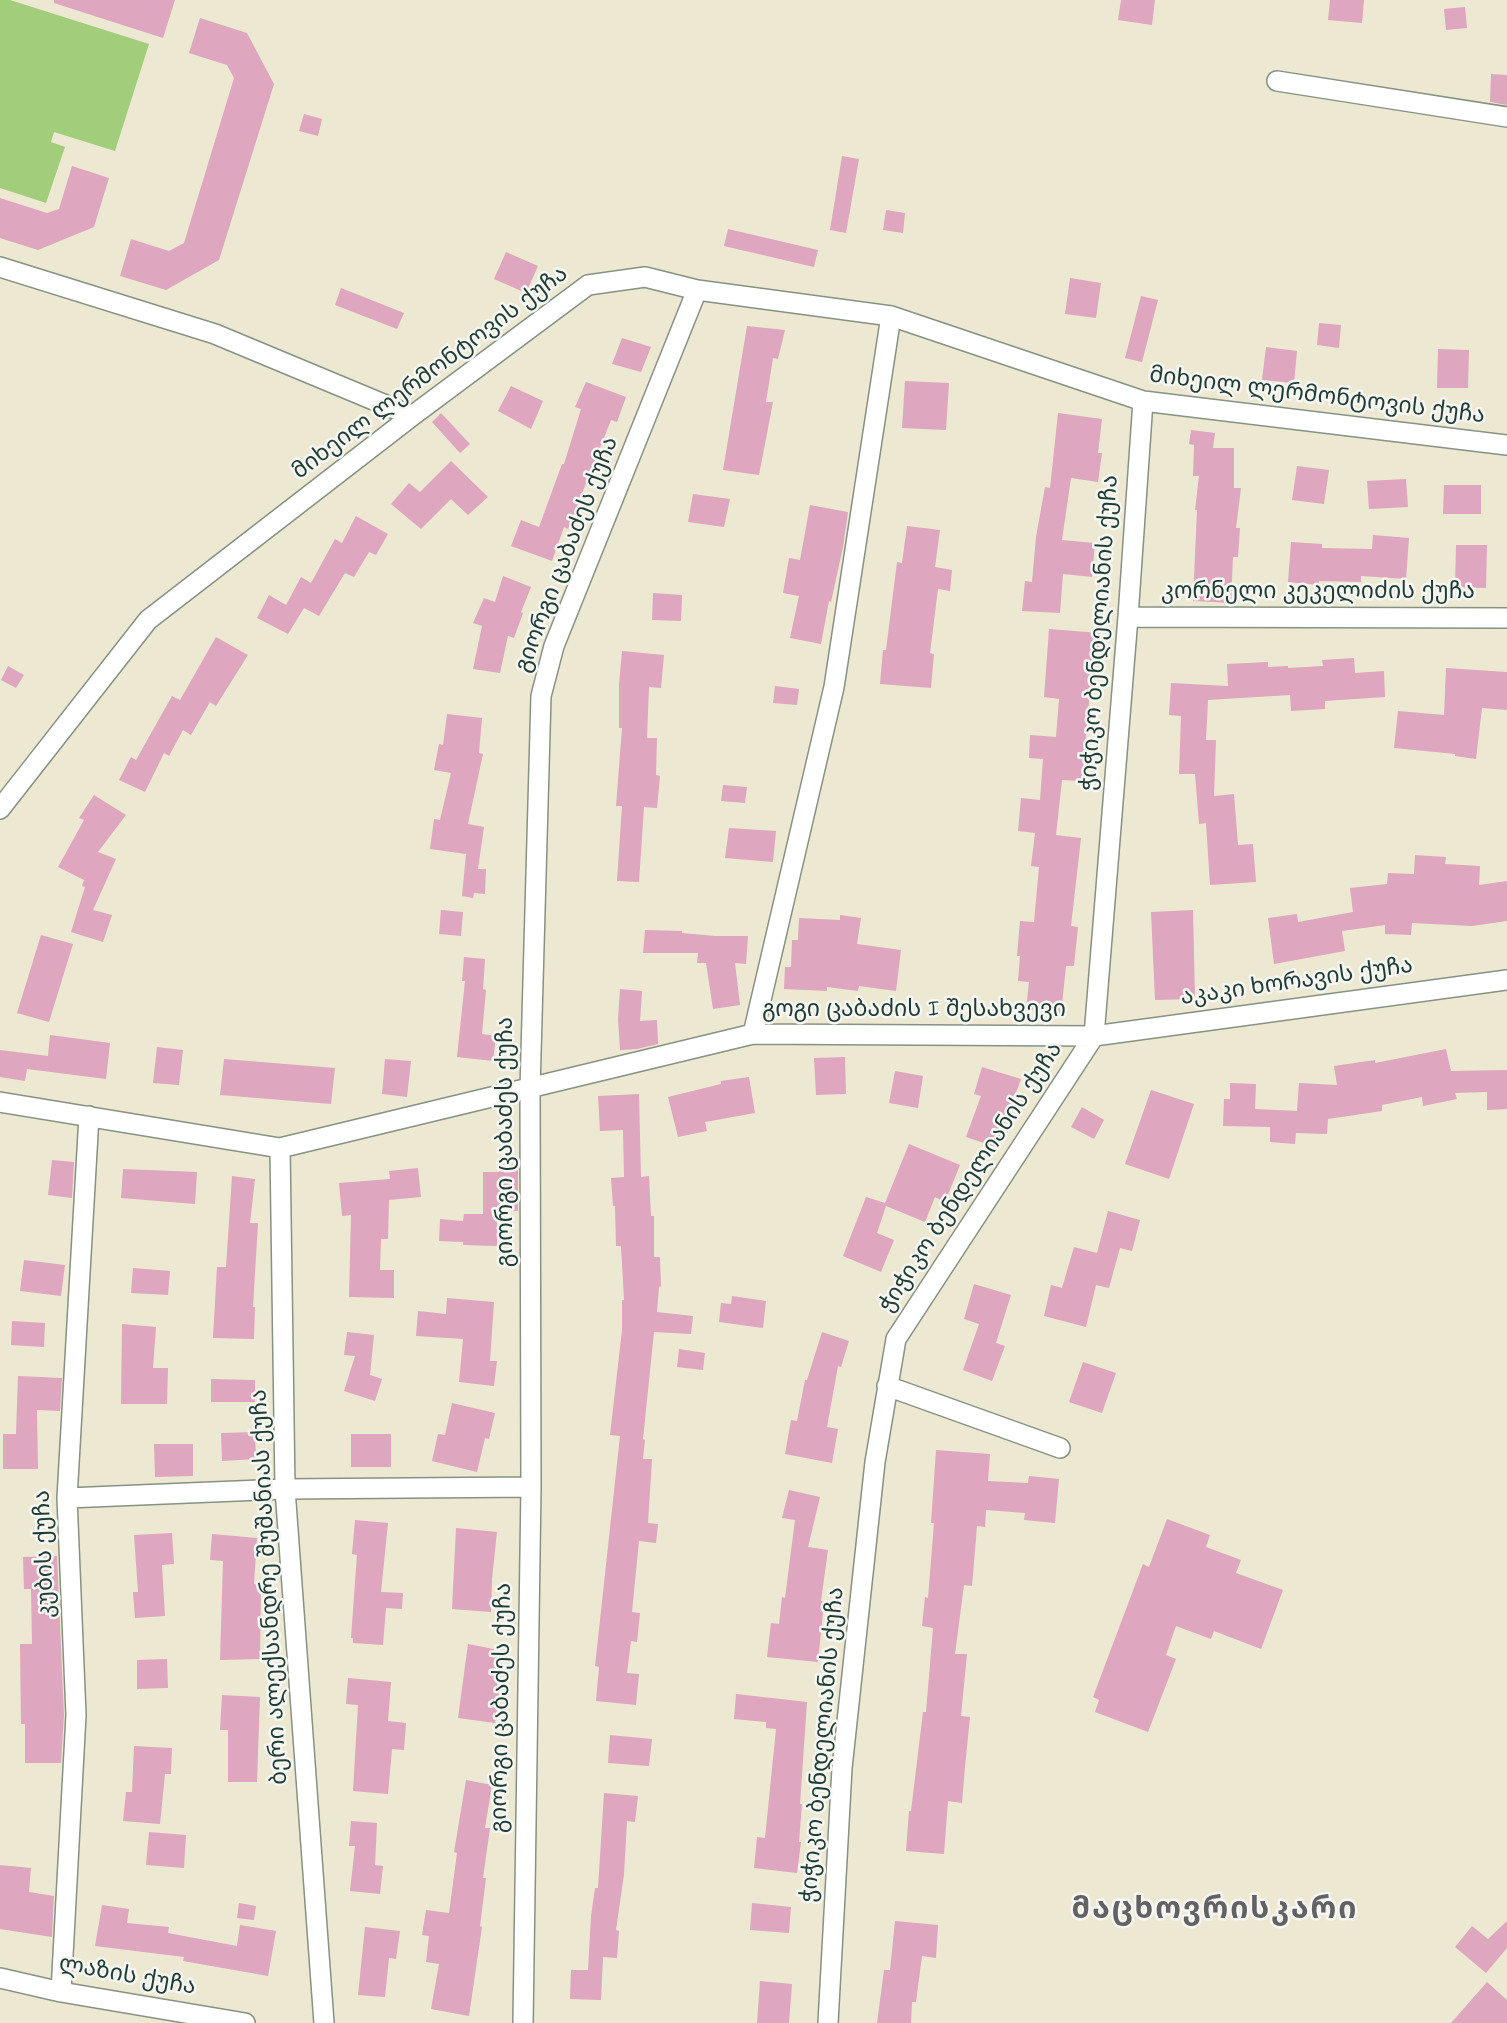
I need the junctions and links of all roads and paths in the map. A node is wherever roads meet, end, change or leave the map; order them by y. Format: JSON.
{"nodes":[{"id":1,"x":1277,"y":81,"type":"dead end"},
{"id":2,"x":1507,"y":117,"type":"edge"},
{"id":3,"x":0,"y":267,"type":"edge"},
{"id":4,"x":697,"y":290,"type":"junction"},
{"id":5,"x":891,"y":316,"type":"junction"},
{"id":6,"x":1143,"y":401,"type":"junction"},
{"id":7,"x":412,"y":416,"type":"junction"},
{"id":8,"x":1507,"y":445,"type":"edge"},
{"id":9,"x":1128,"y":617,"type":"junction"},
{"id":10,"x":1507,"y":618,"type":"edge"},
{"id":11,"x":0,"y":808,"type":"edge"},
{"id":12,"x":1507,"y":979,"type":"edge"},
{"id":13,"x":753,"y":1034,"type":"junction"},
{"id":14,"x":1094,"y":1036,"type":"junction"},
{"id":15,"x":530,"y":1089,"type":"junction"},
{"id":16,"x":0,"y":1102,"type":"edge"},
{"id":17,"x":89,"y":1116,"type":"junction"},
{"id":18,"x":279,"y":1148,"type":"junction"},
{"id":19,"x":887,"y":1386,"type":"junction"},
{"id":20,"x":1060,"y":1448,"type":"dead end"},
{"id":21,"x":531,"y":1487,"type":"junction"},
{"id":22,"x":285,"y":1489,"type":"junction"},
{"id":23,"x":67,"y":1498,"type":"junction"},
{"id":24,"x":0,"y":1978,"type":"edge"},
{"id":25,"x":61,"y":1992,"type":"junction"},
{"id":26,"x":245,"y":2023,"type":"edge"},
{"id":27,"x":324,"y":2023,"type":"edge"},
{"id":28,"x":523,"y":2023,"type":"edge"},
{"id":29,"x":828,"y":2023,"type":"edge"}],
"edges":[{"from":1,"to":2,"type":"street"},
{"from":3,"to":7,"type":"street"},
{"from":4,"to":5,"type":"street","name":"მიხეილ ლერმონტოვის ქუჩა"},
{"from":4,"to":7,"type":"street","name":"მიხეილ ლერმონტოვის ქუჩა"},
{"from":4,"to":15,"type":"street","name":"გიორგი ცაბაძეს ქუჩა"},
{"from":5,"to":6,"type":"street","name":"მიხეილ ლერმონტოვის ქუჩა"},
{"from":5,"to":13,"type":"street"},
{"from":6,"to":8,"type":"street","name":"მიხეილ ლერმონტოვის ქუჩა"},
{"from":6,"to":9,"type":"street","name":"ჭიჭიკო ბენდელიანის ქუჩა"},
{"from":7,"to":11,"type":"street","name":"მიხეილ ლერმონტოვის ქუჩა"},
{"from":9,"to":10,"type":"street","name":"კორნელი კეკელიძის ქუჩა"},
{"from":9,"to":14,"type":"street","name":"ჭიჭიკო ბენდელიანის ქუჩა"},
{"from":12,"to":14,"type":"street","name":"აკაკი ხორავის ქუჩა"},
{"from":13,"to":14,"type":"street","name":"გოგი ცაბაძის I შესახვევი"},
{"from":13,"to":15,"type":"street","name":"გოგი ცაბაძის I შესახვევი"},
{"from":14,"to":19,"type":"street","name":"ჭიჭიკო ბენდელიანის ქუჩა"},
{"from":15,"to":18,"type":"street","name":"გოგი ცაბაძის I შესახვევი"},
{"from":15,"to":21,"type":"street","name":"გიორგი ცაბაძეს ქუჩა"},
{"from":16,"to":17,"type":"street"},
{"from":17,"to":18,"type":"street"},
{"from":17,"to":23,"type":"street","name":"კუბის ქუჩა"},
{"from":18,"to":22,"type":"street","name":"ბერი ალექსანდრე შუშანიას ქუჩა"},
{"from":19,"to":20,"type":"street"},
{"from":19,"to":29,"type":"street","name":"ჭიჭიკო ბენდელიანის ქუჩა"},
{"from":21,"to":22,"type":"street"},
{"from":21,"to":28,"type":"street","name":"გიორგი ცაბაძეს ქუჩა"},
{"from":22,"to":23,"type":"street"},
{"from":22,"to":27,"type":"street","name":"ბერი ალექსანდრე შუშანიას ქუჩა"},
{"from":23,"to":25,"type":"street","name":"კუბის ქუჩა"},
{"from":24,"to":25,"type":"street","name":"ლაზის ქუჩა"},
{"from":25,"to":26,"type":"street","name":"ლაზის ქუჩა"}]}
